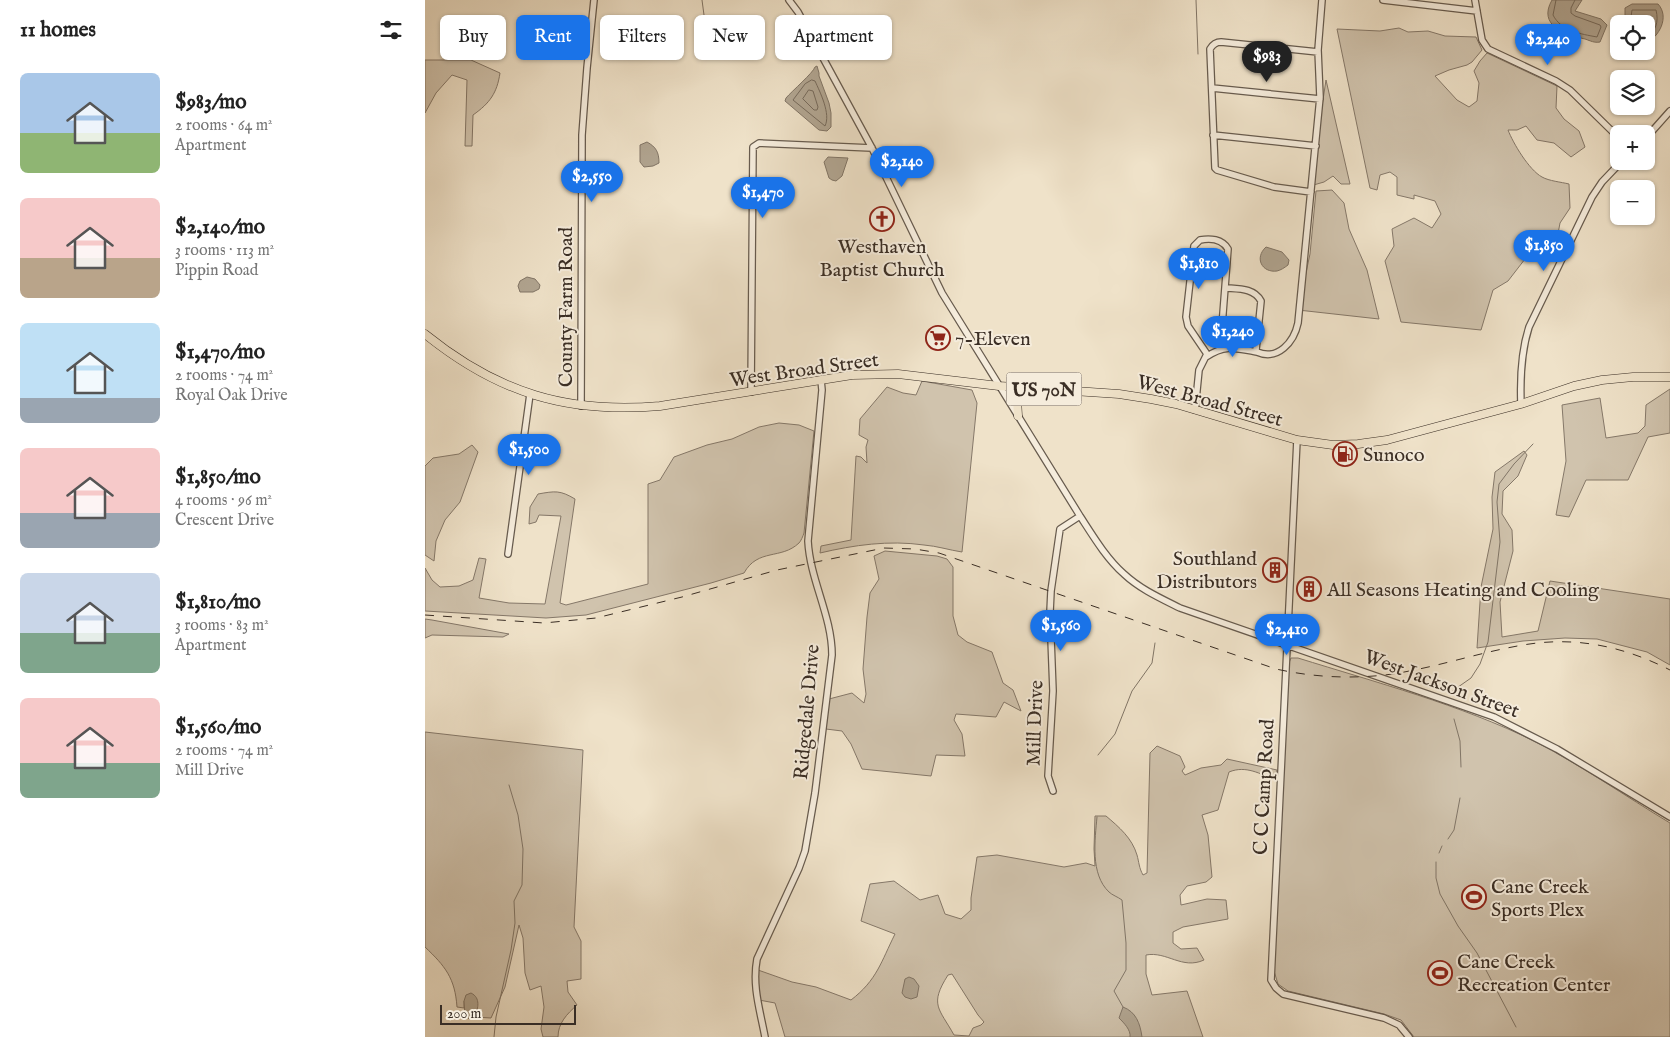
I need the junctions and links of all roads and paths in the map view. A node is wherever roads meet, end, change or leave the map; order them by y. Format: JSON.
{"nodes":[{"id":1,"x":594,"y":0,"type":"edge"},
{"id":2,"x":789,"y":0,"type":"edge"},
{"id":3,"x":1322,"y":0,"type":"edge"},
{"id":4,"x":1383,"y":0,"type":"edge"},
{"id":5,"x":1475,"y":0,"type":"edge"},
{"id":6,"x":1477,"y":11,"type":"junction"},
{"id":7,"x":1318,"y":52,"type":"junction"},
{"id":8,"x":1211,"y":88,"type":"junction"},
{"id":9,"x":1320,"y":99,"type":"junction"},
{"id":10,"x":1670,"y":111,"type":"edge"},
{"id":11,"x":1655,"y":128,"type":"edge"},
{"id":12,"x":1610,"y":129,"type":"edge"},
{"id":13,"x":1213,"y":135,"type":"junction"},
{"id":14,"x":1316,"y":146,"type":"junction"},
{"id":15,"x":872,"y":148,"type":"junction"},
{"id":16,"x":1613,"y":170,"type":"edge"},
{"id":17,"x":1311,"y":192,"type":"junction"},
{"id":18,"x":1226,"y":288,"type":"junction"},
{"id":19,"x":1222,"y":326,"type":"dead end"},
{"id":20,"x":425,"y":334,"type":"edge"},
{"id":21,"x":1257,"y":352,"type":"junction"},
{"id":22,"x":1206,"y":357,"type":"junction"},
{"id":23,"x":1670,"y":378,"type":"edge"},
{"id":24,"x":821,"y":380,"type":"junction"},
{"id":25,"x":999,"y":386,"type":"junction"},
{"id":26,"x":1035,"y":389,"type":"junction"},
{"id":27,"x":751,"y":392,"type":"junction"},
{"id":28,"x":530,"y":394,"type":"junction"},
{"id":29,"x":1521,"y":404,"type":"junction"},
{"id":30,"x":581,"y":406,"type":"junction"},
{"id":31,"x":1195,"y":410,"type":"junction"},
{"id":32,"x":1018,"y":416,"type":"junction"},
{"id":33,"x":1297,"y":440,"type":"junction"},
{"id":34,"x":1080,"y":516,"type":"junction"},
{"id":35,"x":508,"y":554,"type":"dead end"},
{"id":36,"x":1288,"y":645,"type":"junction"},
{"id":37,"x":1053,"y":791,"type":"dead end"},
{"id":38,"x":1670,"y":817,"type":"edge"},
{"id":39,"x":765,"y":1037,"type":"edge"},
{"id":40,"x":1409,"y":1037,"type":"edge"}],
"edges":[{"from":1,"to":30,"type":"street","name":"County Farm Road"},
{"from":2,"to":15,"type":"street","name":"West Jackson Street"},
{"from":3,"to":7,"type":"street"},
{"from":4,"to":6,"type":"street"},
{"from":5,"to":6,"type":"street"},
{"from":6,"to":12,"type":"street"},
{"from":7,"to":8,"type":"street"},
{"from":7,"to":9,"type":"street"},
{"from":8,"to":9,"type":"street"},
{"from":8,"to":13,"type":"street"},
{"from":9,"to":14,"type":"street"},
{"from":10,"to":11,"type":"street"},
{"from":13,"to":14,"type":"street"},
{"from":13,"to":17,"type":"street"},
{"from":14,"to":17,"type":"street"},
{"from":15,"to":25,"type":"street","name":"West Jackson Street"},
{"from":15,"to":27,"type":"street"},
{"from":16,"to":29,"type":"street"},
{"from":17,"to":21,"type":"street"},
{"from":18,"to":19,"type":"street"},
{"from":18,"to":21,"type":"street"},
{"from":18,"to":22,"type":"street"},
{"from":20,"to":28,"type":"main road","name":"West Broad Street","number":"US 70N"},
{"from":21,"to":22,"type":"street"},
{"from":22,"to":31,"type":"street"},
{"from":23,"to":29,"type":"main road","name":"West Broad Street","number":"US 70N"},
{"from":24,"to":25,"type":"main road","name":"West Broad Street","number":"US 70N"},
{"from":24,"to":27,"type":"main road","name":"West Broad Street","number":"US 70N"},
{"from":24,"to":39,"type":"street","name":"Ridgedale Drive"},
{"from":25,"to":26,"type":"main road","name":"West Broad Street","number":"US 70N"},
{"from":25,"to":32,"type":"street","name":"West Jackson Street"},
{"from":26,"to":31,"type":"main road","name":"West Broad Street","number":"US 70N"},
{"from":26,"to":32,"type":"main road"},
{"from":27,"to":30,"type":"main road","name":"West Broad Street","number":"US 70N"},
{"from":28,"to":30,"type":"main road","name":"West Broad Street","number":"US 70N"},
{"from":28,"to":35,"type":"street"},
{"from":29,"to":33,"type":"main road","name":"West Broad Street","number":"US 70N"},
{"from":31,"to":33,"type":"main road","name":"West Broad Street","number":"US 70N"},
{"from":32,"to":34,"type":"street","name":"West Jackson Street"},
{"from":33,"to":36,"type":"street","name":"C C Camp Road"},
{"from":34,"to":36,"type":"street","name":"West Jackson Street"},
{"from":34,"to":37,"type":"street","name":"Mill Drive"},
{"from":36,"to":38,"type":"street","name":"West Jackson Street"},
{"from":36,"to":40,"type":"street","name":"C C Camp Road"}]}
